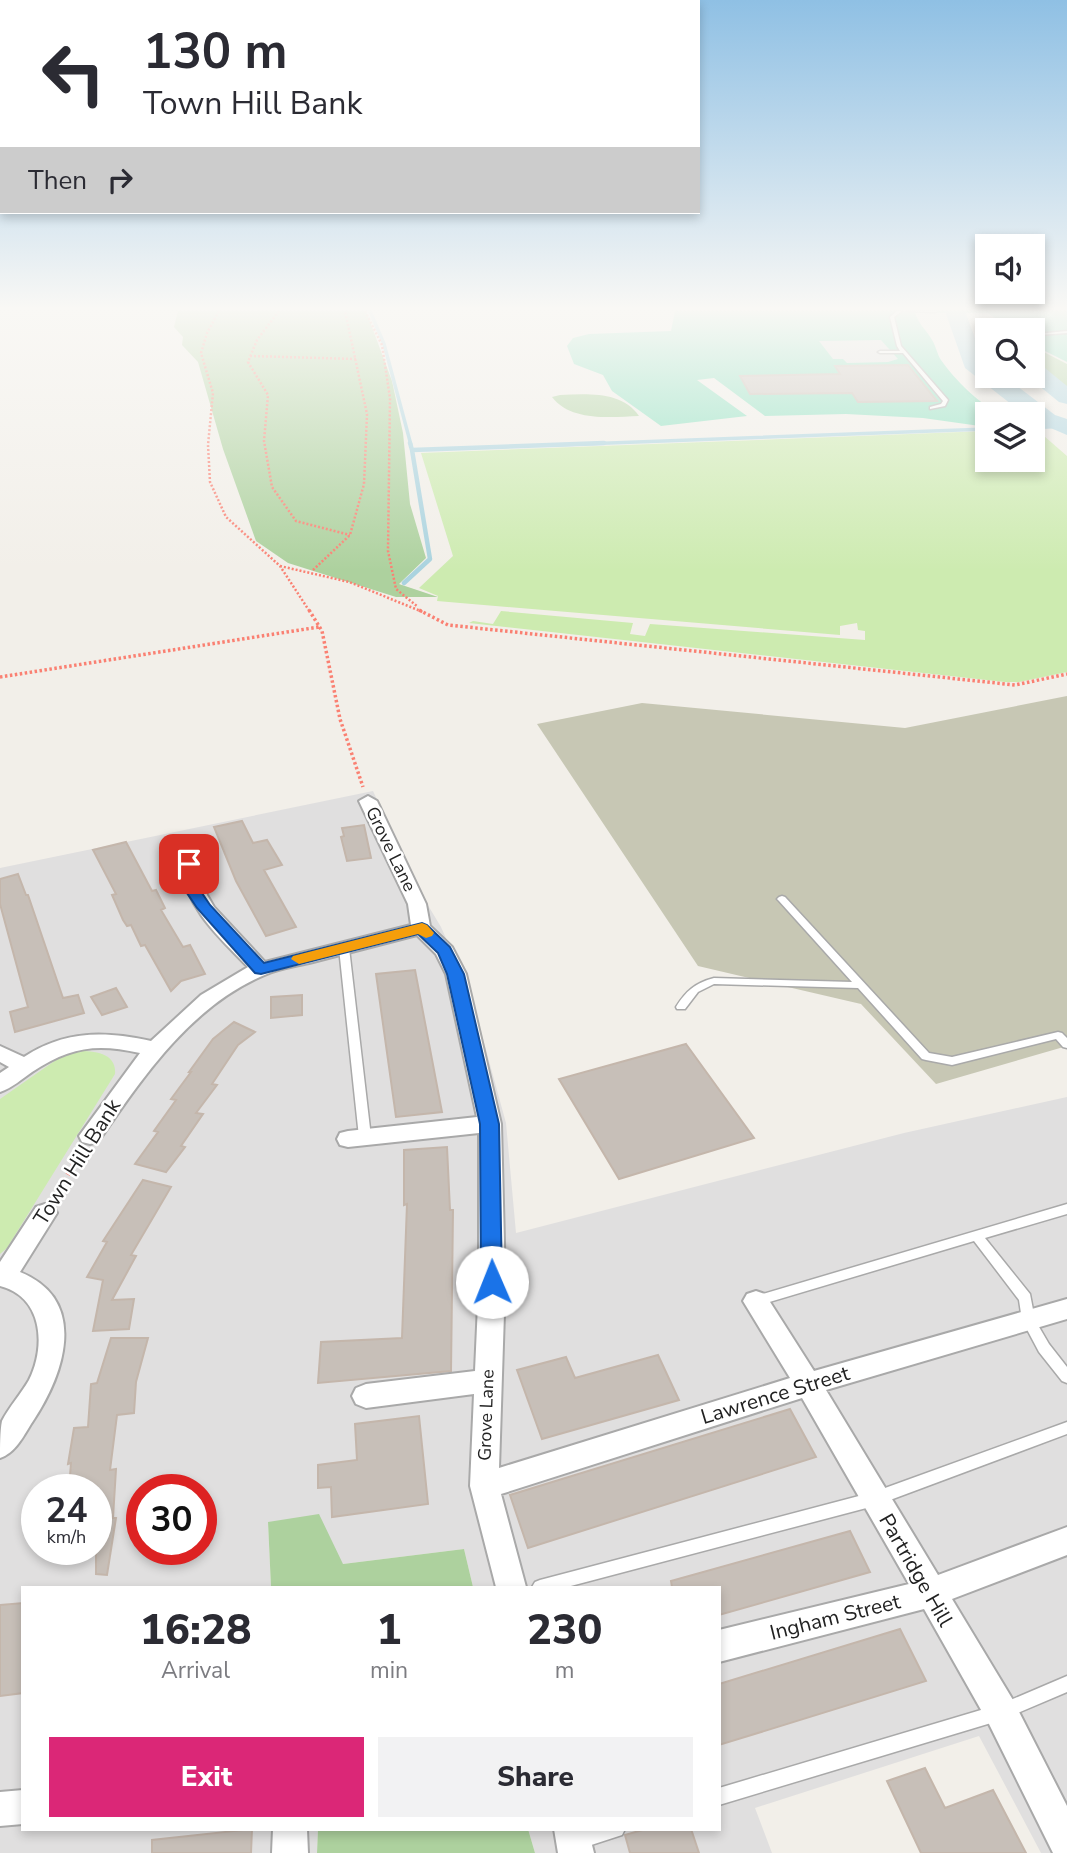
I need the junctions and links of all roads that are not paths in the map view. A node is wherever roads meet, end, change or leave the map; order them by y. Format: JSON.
{"nodes":[{"id":1,"x":943,"y":397,"type":"edge"},
{"id":2,"x":932,"y":408,"type":"dead end"},
{"id":3,"x":368,"y":801,"type":"road end"},
{"id":4,"x":189,"y":864,"type":"dead end"},
{"id":5,"x":782,"y":899,"type":"dead end"},
{"id":6,"x":422,"y":928,"type":"junction"},
{"id":7,"x":344,"y":948,"type":"junction"},
{"id":8,"x":261,"y":969,"type":"junction"},
{"id":9,"x":861,"y":985,"type":"junction"},
{"id":10,"x":681,"y":1007,"type":"dead end"},
{"id":11,"x":1067,"y":1044,"type":"edge"},
{"id":12,"x":154,"y":1049,"type":"junction"},
{"id":13,"x":0,"y":1053,"type":"edge"},
{"id":14,"x":24,"y":1066,"type":"junction"},
{"id":15,"x":0,"y":1084,"type":"edge"},
{"id":16,"x":490,"y":1124,"type":"junction"},
{"id":17,"x":90,"y":1136,"type":"road end"},
{"id":18,"x":356,"y":1138,"type":"joint"},
{"id":19,"x":1067,"y":1209,"type":"edge"},
{"id":20,"x":45,"y":1213,"type":"road end"},
{"id":21,"x":977,"y":1236,"type":"junction"},
{"id":22,"x":2,"y":1277,"type":"edge"},
{"id":23,"x":756,"y":1301,"type":"joint"},
{"id":24,"x":1067,"y":1309,"type":"edge"},
{"id":25,"x":1029,"y":1320,"type":"junction"},
{"id":26,"x":1067,"y":1377,"type":"edge"},
{"id":27,"x":487,"y":1381,"type":"junction"},
{"id":28,"x":808,"y":1384,"type":"junction"},
{"id":29,"x":366,"y":1396,"type":"dead end"},
{"id":30,"x":1067,"y":1429,"type":"edge"},
{"id":31,"x":0,"y":1446,"type":"edge"},
{"id":32,"x":484,"y":1486,"type":"junction"},
{"id":33,"x":874,"y":1499,"type":"junction"},
{"id":34,"x":1067,"y":1541,"type":"edge"},
{"id":35,"x":511,"y":1586,"type":"edge"},
{"id":36,"x":544,"y":1586,"type":"edge"},
{"id":37,"x":930,"y":1594,"type":"junction"},
{"id":38,"x":721,"y":1646,"type":"edge"},
{"id":39,"x":1067,"y":1684,"type":"edge"},
{"id":40,"x":1001,"y":1712,"type":"junction"},
{"id":41,"x":721,"y":1796,"type":"edge"},
{"id":42,"x":21,"y":1807,"type":"edge"},
{"id":43,"x":0,"y":1810,"type":"edge"},
{"id":44,"x":290,"y":1831,"type":"edge"},
{"id":45,"x":608,"y":1831,"type":"edge"},
{"id":46,"x":574,"y":1841,"type":"edge"},
{"id":47,"x":1067,"y":1843,"type":"edge"},
{"id":48,"x":290,"y":1853,"type":"edge"}],
"edges":[{"from":1,"to":2,"type":"lane"},
{"from":3,"to":6,"type":"street","name":"Grove Lane"},
{"from":4,"to":8,"type":"street"},
{"from":5,"to":9,"type":"lane"},
{"from":6,"to":7,"type":"street","name":"Town Hill Bank"},
{"from":6,"to":16,"type":"street","name":"Grove Lane"},
{"from":7,"to":8,"type":"street","name":"Town Hill Bank"},
{"from":7,"to":18,"type":"lane"},
{"from":8,"to":12,"type":"street","name":"Town Hill Bank"},
{"from":9,"to":10,"type":"lane"},
{"from":9,"to":11,"type":"lane"},
{"from":12,"to":14,"type":"street"},
{"from":12,"to":17,"type":"street","name":"Town Hill Bank"},
{"from":13,"to":14,"type":"street"},
{"from":14,"to":15,"type":"street"},
{"from":16,"to":18,"type":"street"},
{"from":16,"to":27,"type":"street","name":"Grove Lane"},
{"from":19,"to":21,"type":"lane"},
{"from":20,"to":22,"type":"street","name":"Town Hill Bank"},
{"from":21,"to":23,"type":"lane"},
{"from":21,"to":25,"type":"lane"},
{"from":22,"to":31,"type":"street"},
{"from":23,"to":28,"type":"street","name":"Partridge Hill"},
{"from":24,"to":25,"type":"street","name":"Lawrence Street"},
{"from":25,"to":26,"type":"lane"},
{"from":25,"to":28,"type":"street","name":"Lawrence Street"},
{"from":27,"to":29,"type":"street"},
{"from":27,"to":32,"type":"street","name":"Grove Lane"},
{"from":28,"to":32,"type":"street","name":"Lawrence Street"},
{"from":28,"to":33,"type":"street","name":"Partridge Hill"},
{"from":30,"to":33,"type":"lane"},
{"from":32,"to":35,"type":"street","name":"Grove Lane"},
{"from":33,"to":36,"type":"lane"},
{"from":33,"to":37,"type":"street","name":"Partridge Hill"},
{"from":34,"to":37,"type":"street","name":"Ingham Street"},
{"from":37,"to":38,"type":"street","name":"Ingham Street"},
{"from":37,"to":40,"type":"street","name":"Partridge Hill"},
{"from":39,"to":40,"type":"lane"},
{"from":40,"to":41,"type":"lane"},
{"from":40,"to":47,"type":"street","name":"Partridge Hill"},
{"from":42,"to":43,"type":"street"},
{"from":44,"to":48,"type":"street"},
{"from":45,"to":46,"type":"lane"}]}
